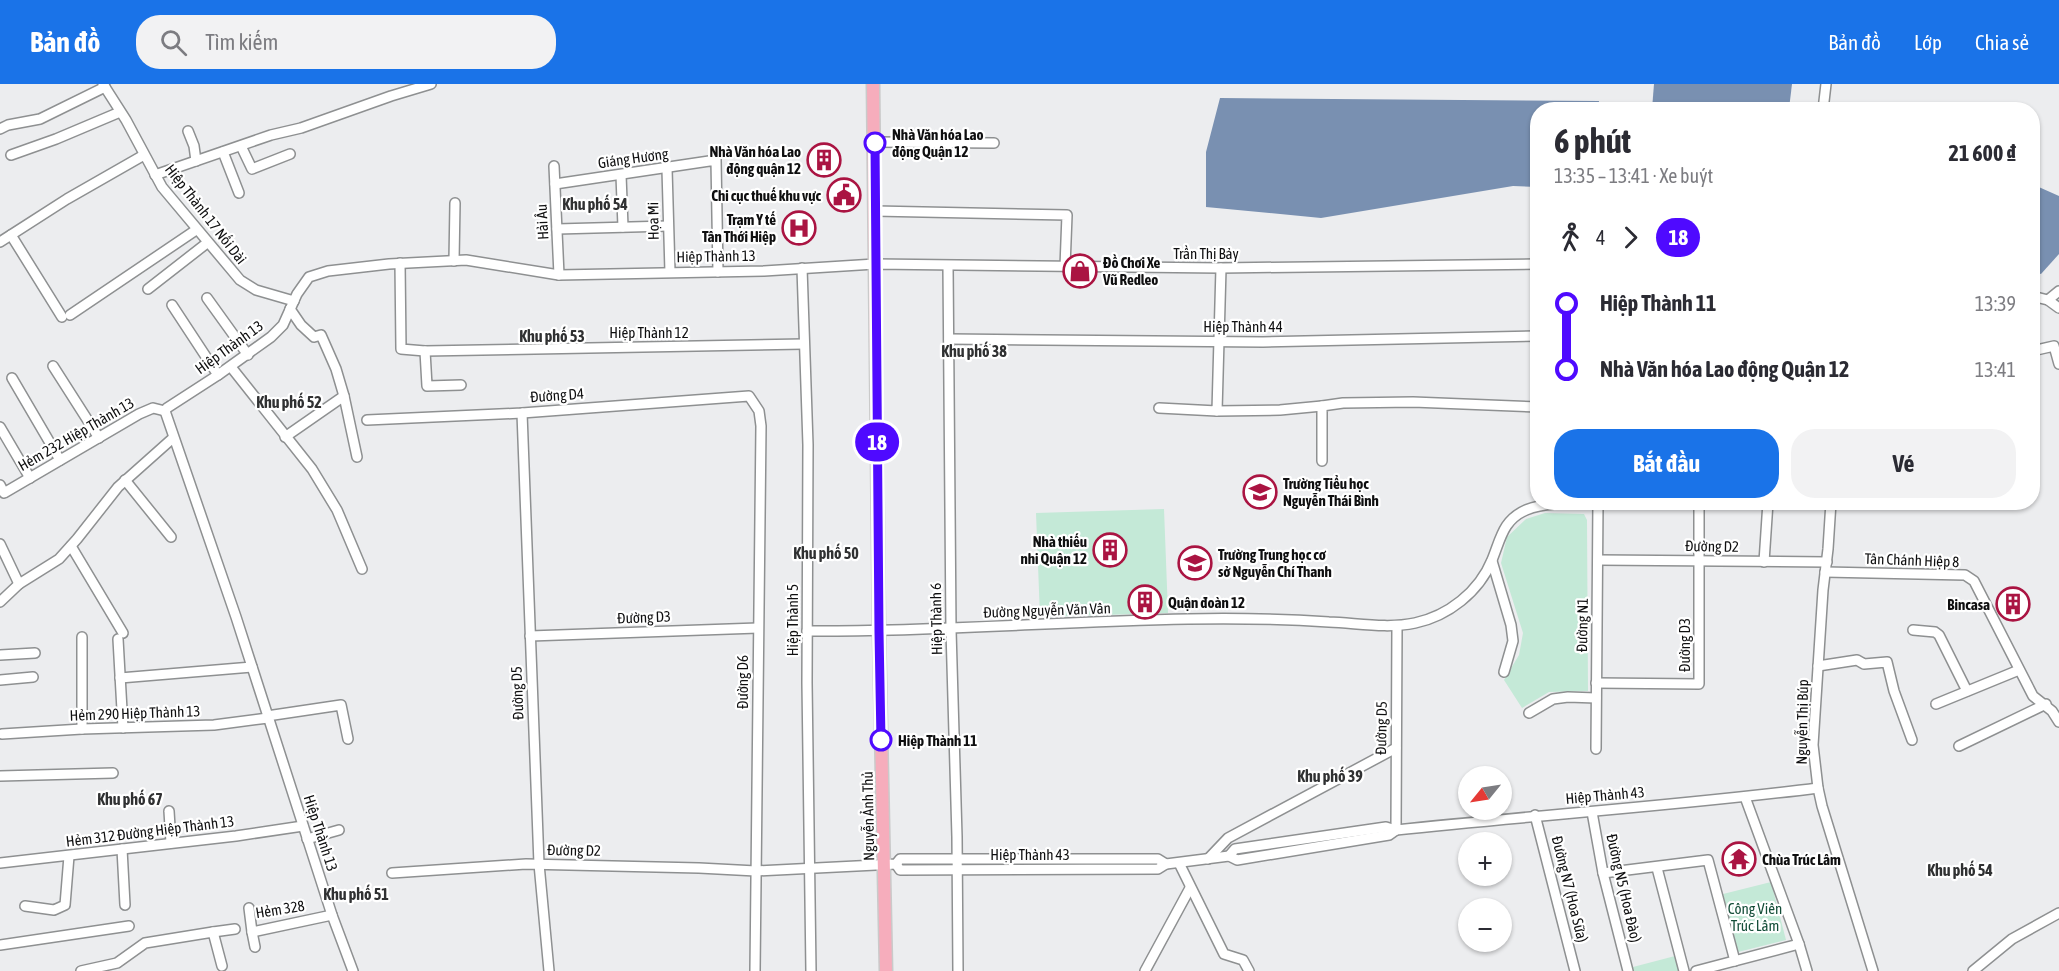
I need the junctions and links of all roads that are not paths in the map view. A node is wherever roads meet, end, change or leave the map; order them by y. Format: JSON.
{"nodes":[{"id":1,"x":431,"y":84,"type":"edge"},
{"id":2,"x":873,"y":84,"type":"edge"},
{"id":3,"x":1826,"y":84,"type":"edge"},
{"id":4,"x":104,"y":85,"type":"edge"},
{"id":5,"x":1824,"y":102,"type":"edge"},
{"id":6,"x":120,"y":112,"type":"junction"},
{"id":7,"x":0,"y":129,"type":"edge"},
{"id":8,"x":188,"y":131,"type":"dead end"},
{"id":9,"x":874,"y":142,"type":"junction"},
{"id":10,"x":994,"y":143,"type":"dead end"},
{"id":11,"x":241,"y":146,"type":"junction"},
{"id":12,"x":222,"y":152,"type":"junction"},
{"id":13,"x":290,"y":154,"type":"dead end"},
{"id":14,"x":11,"y":155,"type":"dead end"},
{"id":15,"x":144,"y":155,"type":"junction"},
{"id":16,"x":196,"y":161,"type":"junction"},
{"id":17,"x":554,"y":166,"type":"dead end"},
{"id":18,"x":667,"y":169,"type":"junction"},
{"id":19,"x":155,"y":175,"type":"junction"},
{"id":20,"x":621,"y":175,"type":"junction"},
{"id":21,"x":555,"y":184,"type":"junction"},
{"id":22,"x":239,"y":192,"type":"dead end"},
{"id":23,"x":455,"y":203,"type":"dead end"},
{"id":24,"x":875,"y":211,"type":"junction"},
{"id":25,"x":668,"y":226,"type":"junction"},
{"id":26,"x":623,"y":227,"type":"junction"},
{"id":27,"x":557,"y":229,"type":"junction"},
{"id":28,"x":196,"y":230,"type":"junction"},
{"id":29,"x":10,"y":235,"type":"junction"},
{"id":30,"x":0,"y":242,"type":"edge"},
{"id":31,"x":207,"y":243,"type":"junction"},
{"id":32,"x":454,"y":261,"type":"junction"},
{"id":33,"x":399,"y":263,"type":"junction"},
{"id":34,"x":875,"y":264,"type":"junction"},
{"id":35,"x":1530,"y":264,"type":"edge"},
{"id":36,"x":948,"y":266,"type":"junction"},
{"id":37,"x":1065,"y":267,"type":"junction"},
{"id":38,"x":802,"y":268,"type":"junction"},
{"id":39,"x":1221,"y":268,"type":"junction"},
{"id":40,"x":670,"y":272,"type":"junction"},
{"id":41,"x":718,"y":272,"type":"junction"},
{"id":42,"x":559,"y":276,"type":"junction"},
{"id":43,"x":148,"y":289,"type":"dead end"},
{"id":44,"x":2059,"y":291,"type":"edge"},
{"id":45,"x":207,"y":298,"type":"dead end"},
{"id":46,"x":2040,"y":298,"type":"edge"},
{"id":47,"x":2049,"y":300,"type":"junction"},
{"id":48,"x":172,"y":305,"type":"dead end"},
{"id":49,"x":292,"y":305,"type":"junction"},
{"id":50,"x":2059,"y":308,"type":"edge"},
{"id":51,"x":1530,"y":336,"type":"edge"},
{"id":52,"x":950,"y":339,"type":"junction"},
{"id":53,"x":1219,"y":341,"type":"junction"},
{"id":54,"x":804,"y":344,"type":"junction"},
{"id":55,"x":2040,"y":349,"type":"edge"},
{"id":56,"x":425,"y":351,"type":"junction"},
{"id":57,"x":248,"y":355,"type":"junction"},
{"id":58,"x":2059,"y":364,"type":"edge"},
{"id":59,"x":53,"y":366,"type":"dead end"},
{"id":60,"x":231,"y":367,"type":"junction"},
{"id":61,"x":218,"y":375,"type":"junction"},
{"id":62,"x":12,"y":378,"type":"dead end"},
{"id":63,"x":461,"y":385,"type":"dead end"},
{"id":64,"x":344,"y":396,"type":"junction"},
{"id":65,"x":749,"y":396,"type":"joint"},
{"id":66,"x":1322,"y":406,"type":"junction"},
{"id":67,"x":1530,"y":407,"type":"edge"},
{"id":68,"x":1159,"y":408,"type":"dead end"},
{"id":69,"x":165,"y":411,"type":"junction"},
{"id":70,"x":1217,"y":411,"type":"junction"},
{"id":71,"x":522,"y":413,"type":"junction"},
{"id":72,"x":367,"y":420,"type":"dead end"},
{"id":73,"x":0,"y":427,"type":"edge"},
{"id":74,"x":285,"y":436,"type":"junction"},
{"id":75,"x":99,"y":438,"type":"junction"},
{"id":76,"x":173,"y":438,"type":"junction"},
{"id":77,"x":357,"y":457,"type":"dead end"},
{"id":78,"x":60,"y":460,"type":"junction"},
{"id":79,"x":1322,"y":461,"type":"dead end"},
{"id":80,"x":30,"y":478,"type":"junction"},
{"id":81,"x":125,"y":480,"type":"junction"},
{"id":82,"x":2,"y":489,"type":"edge"},
{"id":83,"x":1530,"y":509,"type":"edge"},
{"id":84,"x":1598,"y":510,"type":"edge"},
{"id":85,"x":1699,"y":510,"type":"edge"},
{"id":86,"x":1767,"y":510,"type":"edge"},
{"id":87,"x":1830,"y":510,"type":"edge"},
{"id":88,"x":171,"y":537,"type":"dead end"},
{"id":89,"x":0,"y":544,"type":"edge"},
{"id":90,"x":71,"y":546,"type":"junction"},
{"id":91,"x":1598,"y":560,"type":"junction"},
{"id":92,"x":1492,"y":561,"type":"junction"},
{"id":93,"x":1698,"y":561,"type":"junction"},
{"id":94,"x":1764,"y":562,"type":"junction"},
{"id":95,"x":1826,"y":567,"type":"junction"},
{"id":96,"x":362,"y":569,"type":"dead end"},
{"id":97,"x":19,"y":584,"type":"junction"},
{"id":98,"x":0,"y":602,"type":"edge"},
{"id":99,"x":1397,"y":626,"type":"junction"},
{"id":100,"x":758,"y":628,"type":"junction"},
{"id":101,"x":951,"y":630,"type":"junction"},
{"id":102,"x":1913,"y":630,"type":"dead end"},
{"id":103,"x":807,"y":632,"type":"junction"},
{"id":104,"x":879,"y":632,"type":"junction"},
{"id":105,"x":530,"y":636,"type":"junction"},
{"id":106,"x":82,"y":637,"type":"dead end"},
{"id":107,"x":35,"y":652,"type":"dead end"},
{"id":108,"x":0,"y":655,"type":"edge"},
{"id":109,"x":1818,"y":666,"type":"junction"},
{"id":110,"x":252,"y":667,"type":"junction"},
{"id":111,"x":2019,"y":670,"type":"junction"},
{"id":112,"x":1504,"y":672,"type":"dead end"},
{"id":113,"x":33,"y":677,"type":"dead end"},
{"id":114,"x":120,"y":678,"type":"junction"},
{"id":115,"x":0,"y":680,"type":"edge"},
{"id":116,"x":1596,"y":683,"type":"junction"},
{"id":117,"x":1966,"y":691,"type":"junction"},
{"id":118,"x":1596,"y":698,"type":"junction"},
{"id":119,"x":2059,"y":703,"type":"edge"},
{"id":120,"x":1936,"y":704,"type":"dead end"},
{"id":121,"x":2047,"y":706,"type":"junction"},
{"id":122,"x":1529,"y":714,"type":"dead end"},
{"id":123,"x":268,"y":717,"type":"junction"},
{"id":124,"x":2059,"y":722,"type":"edge"},
{"id":125,"x":123,"y":728,"type":"junction"},
{"id":126,"x":82,"y":729,"type":"junction"},
{"id":127,"x":2,"y":734,"type":"dead end"},
{"id":128,"x":348,"y":739,"type":"dead end"},
{"id":129,"x":1912,"y":740,"type":"dead end"},
{"id":130,"x":1959,"y":746,"type":"dead end"},
{"id":131,"x":1396,"y":748,"type":"junction"},
{"id":132,"x":1596,"y":749,"type":"dead end"},
{"id":133,"x":113,"y":773,"type":"dead end"},
{"id":134,"x":0,"y":776,"type":"edge"},
{"id":135,"x":1818,"y":788,"type":"junction"},
{"id":136,"x":1745,"y":797,"type":"junction"},
{"id":137,"x":169,"y":811,"type":"dead end"},
{"id":138,"x":1592,"y":812,"type":"junction"},
{"id":139,"x":1535,"y":815,"type":"junction"},
{"id":140,"x":303,"y":826,"type":"junction"},
{"id":141,"x":339,"y":830,"type":"dead end"},
{"id":142,"x":1396,"y":830,"type":"junction"},
{"id":143,"x":307,"y":839,"type":"junction"},
{"id":144,"x":171,"y":843,"type":"junction"},
{"id":145,"x":122,"y":849,"type":"junction"},
{"id":146,"x":69,"y":856,"type":"junction"},
{"id":147,"x":957,"y":859,"type":"junction"},
{"id":148,"x":1208,"y":859,"type":"junction"},
{"id":149,"x":0,"y":863,"type":"edge"},
{"id":150,"x":1179,"y":863,"type":"junction"},
{"id":151,"x":539,"y":864,"type":"junction"},
{"id":152,"x":1166,"y":864,"type":"junction"},
{"id":153,"x":890,"y":865,"type":"junction"},
{"id":154,"x":808,"y":868,"type":"junction"},
{"id":155,"x":1658,"y":868,"type":"junction"},
{"id":156,"x":957,"y":869,"type":"junction"},
{"id":157,"x":756,"y":871,"type":"junction"},
{"id":158,"x":392,"y":873,"type":"dead end"},
{"id":159,"x":1603,"y":873,"type":"junction"},
{"id":160,"x":1190,"y":888,"type":"junction"},
{"id":161,"x":125,"y":905,"type":"dead end"},
{"id":162,"x":25,"y":906,"type":"dead end"},
{"id":163,"x":249,"y":909,"type":"dead end"},
{"id":164,"x":2059,"y":914,"type":"edge"},
{"id":165,"x":332,"y":915,"type":"junction"},
{"id":166,"x":129,"y":926,"type":"dead end"},
{"id":167,"x":235,"y":929,"type":"dead end"},
{"id":168,"x":213,"y":932,"type":"junction"},
{"id":169,"x":252,"y":932,"type":"junction"},
{"id":170,"x":1799,"y":944,"type":"junction"},
{"id":171,"x":0,"y":945,"type":"edge"},
{"id":172,"x":255,"y":947,"type":"dead end"},
{"id":173,"x":1735,"y":961,"type":"junction"},
{"id":174,"x":222,"y":966,"type":"dead end"},
{"id":175,"x":81,"y":971,"type":"edge"},
{"id":176,"x":353,"y":971,"type":"edge"},
{"id":177,"x":549,"y":971,"type":"edge"},
{"id":178,"x":755,"y":971,"type":"edge"},
{"id":179,"x":811,"y":971,"type":"edge"},
{"id":180,"x":886,"y":971,"type":"edge"},
{"id":181,"x":958,"y":971,"type":"edge"},
{"id":182,"x":1145,"y":971,"type":"edge"},
{"id":183,"x":1250,"y":971,"type":"edge"},
{"id":184,"x":1575,"y":971,"type":"edge"},
{"id":185,"x":1628,"y":971,"type":"edge"},
{"id":186,"x":1684,"y":971,"type":"edge"},
{"id":187,"x":1696,"y":971,"type":"edge"},
{"id":188,"x":1807,"y":971,"type":"edge"},
{"id":189,"x":1873,"y":971,"type":"edge"},
{"id":190,"x":1973,"y":971,"type":"edge"}],
"edges":[{"from":1,"to":11,"type":"street"},
{"from":2,"to":9,"type":"main road","name":"Nguyễn Ảnh Thủ"},
{"from":3,"to":5,"type":"street"},
{"from":4,"to":6,"type":"street","name":"Hiệp Thành 17 Nối Dài"},
{"from":4,"to":7,"type":"street"},
{"from":6,"to":14,"type":"street"},
{"from":6,"to":15,"type":"street","name":"Hiệp Thành 17 Nối Dài"},
{"from":8,"to":16,"type":"street"},
{"from":9,"to":10,"type":"street"},
{"from":9,"to":24,"type":"main road","name":"Nguyễn Ảnh Thủ"},
{"from":11,"to":12,"type":"street"},
{"from":11,"to":13,"type":"street"},
{"from":12,"to":16,"type":"street"},
{"from":12,"to":22,"type":"street"},
{"from":15,"to":19,"type":"street","name":"Hiệp Thành 17 Nối Dài"},
{"from":15,"to":29,"type":"street"},
{"from":16,"to":19,"type":"street"},
{"from":17,"to":21,"type":"street","name":"Hải Âu"},
{"from":18,"to":20,"type":"street","name":"Giáng Hương"},
{"from":18,"to":25,"type":"street","name":"Họa Mi"},
{"from":18,"to":41,"type":"street","name":"Giáng Hương"},
{"from":19,"to":28,"type":"street","name":"Hiệp Thành 17 Nối Dài"},
{"from":20,"to":21,"type":"street","name":"Giáng Hương"},
{"from":20,"to":26,"type":"street"},
{"from":21,"to":27,"type":"street","name":"Hải Âu"},
{"from":23,"to":32,"type":"street"},
{"from":24,"to":34,"type":"main road","name":"Nguyễn Ảnh Thủ"},
{"from":24,"to":37,"type":"street"},
{"from":25,"to":26,"type":"street"},
{"from":25,"to":40,"type":"street","name":"Họa Mi"},
{"from":26,"to":27,"type":"street"},
{"from":27,"to":42,"type":"street","name":"Hải Âu"},
{"from":28,"to":29,"type":"street"},
{"from":28,"to":31,"type":"street","name":"Hiệp Thành 17 Nối Dài"},
{"from":29,"to":30,"type":"street"},
{"from":31,"to":43,"type":"street"},
{"from":31,"to":49,"type":"street","name":"Hiệp Thành 17 Nối Dài"},
{"from":32,"to":33,"type":"street","name":"Hiệp Thành 13"},
{"from":32,"to":42,"type":"street","name":"Hiệp Thành 13"},
{"from":33,"to":49,"type":"street","name":"Hiệp Thành 13"},
{"from":33,"to":56,"type":"street","name":"Hiệp Thành 12"},
{"from":34,"to":36,"type":"street","name":"Trần Thị Bảy"},
{"from":34,"to":38,"type":"street","name":"Hiệp Thành 13"},
{"from":34,"to":104,"type":"main road","name":"Nguyễn Ảnh Thủ"},
{"from":35,"to":39,"type":"street","name":"Trần Thị Bảy"},
{"from":36,"to":37,"type":"street","name":"Trần Thị Bảy"},
{"from":36,"to":52,"type":"street","name":"Hiệp Thành 6"},
{"from":37,"to":39,"type":"street","name":"Trần Thị Bảy"},
{"from":38,"to":41,"type":"street","name":"Hiệp Thành 13"},
{"from":38,"to":54,"type":"street","name":"Hiệp Thành 5"},
{"from":39,"to":53,"type":"street"},
{"from":40,"to":41,"type":"street","name":"Hiệp Thành 13"},
{"from":40,"to":42,"type":"street","name":"Hiệp Thành 13"},
{"from":44,"to":47,"type":"street"},
{"from":45,"to":57,"type":"street"},
{"from":46,"to":47,"type":"street"},
{"from":47,"to":50,"type":"street"},
{"from":48,"to":61,"type":"street"},
{"from":49,"to":57,"type":"street","name":"Hiệp Thành 13"},
{"from":49,"to":64,"type":"street"},
{"from":51,"to":53,"type":"street","name":"Hiệp Thành 44"},
{"from":52,"to":53,"type":"street","name":"Hiệp Thành 44"},
{"from":52,"to":101,"type":"street","name":"Hiệp Thành 6"},
{"from":53,"to":70,"type":"street"},
{"from":54,"to":56,"type":"street","name":"Hiệp Thành 12"},
{"from":54,"to":103,"type":"street","name":"Hiệp Thành 5"},
{"from":55,"to":58,"type":"street"},
{"from":56,"to":63,"type":"street"},
{"from":57,"to":60,"type":"street","name":"Hiệp Thành 13"},
{"from":59,"to":75,"type":"street"},
{"from":60,"to":61,"type":"street","name":"Hiệp Thành 13"},
{"from":60,"to":74,"type":"street"},
{"from":61,"to":69,"type":"street","name":"Hiệp Thành 13"},
{"from":62,"to":78,"type":"street"},
{"from":64,"to":74,"type":"street"},
{"from":64,"to":77,"type":"street"},
{"from":65,"to":71,"type":"street","name":"Đường D4"},
{"from":65,"to":100,"type":"street","name":"Đường D6"},
{"from":66,"to":67,"type":"street"},
{"from":66,"to":70,"type":"street"},
{"from":66,"to":79,"type":"street"},
{"from":68,"to":70,"type":"street"},
{"from":69,"to":75,"type":"street","name":"Hẻm 232 Hiệp Thành 13"},
{"from":69,"to":76,"type":"street","name":"Hiệp Thành 13"},
{"from":71,"to":72,"type":"street","name":"Đường D4"},
{"from":71,"to":105,"type":"street","name":"Đường D5"},
{"from":73,"to":80,"type":"street"},
{"from":74,"to":96,"type":"street"},
{"from":75,"to":78,"type":"street","name":"Hẻm 232 Hiệp Thành 13"},
{"from":76,"to":81,"type":"street"},
{"from":76,"to":110,"type":"street","name":"Hiệp Thành 13"},
{"from":78,"to":80,"type":"street","name":"Hẻm 232 Hiệp Thành 13"},
{"from":80,"to":82,"type":"street","name":"Hẻm 232 Hiệp Thành 13"},
{"from":81,"to":88,"type":"street"},
{"from":81,"to":90,"type":"street"},
{"from":83,"to":92,"type":"street","name":"Đường Nguyễn Văn Vân"},
{"from":84,"to":91,"type":"street","name":"Đường N1"},
{"from":85,"to":93,"type":"street","name":"Đường D3"},
{"from":86,"to":94,"type":"street"},
{"from":87,"to":95,"type":"street","name":"Nguyễn Thị Búp"},
{"from":89,"to":97,"type":"street"},
{"from":90,"to":97,"type":"street"},
{"from":90,"to":114,"type":"street"},
{"from":91,"to":93,"type":"street","name":"Đường D2"},
{"from":91,"to":116,"type":"street","name":"Đường N1"},
{"from":92,"to":99,"type":"street","name":"Đường Nguyễn Văn Vân"},
{"from":92,"to":112,"type":"street"},
{"from":93,"to":94,"type":"street","name":"Đường D2"},
{"from":93,"to":116,"type":"street","name":"Đường D3"},
{"from":94,"to":95,"type":"street","name":"Đường D2"},
{"from":95,"to":109,"type":"street","name":"Nguyễn Thị Búp"},
{"from":95,"to":111,"type":"street","name":"Tân Chánh Hiệp 8"},
{"from":97,"to":98,"type":"street"},
{"from":99,"to":101,"type":"street","name":"Đường Nguyễn Văn Vân"},
{"from":99,"to":131,"type":"street","name":"Đường D5"},
{"from":100,"to":105,"type":"street","name":"Đường D3"},
{"from":100,"to":157,"type":"street","name":"Đường D6"},
{"from":101,"to":104,"type":"street","name":"Đường Nguyễn Văn Vân"},
{"from":101,"to":147,"type":"street","name":"Hiệp Thành 6"},
{"from":102,"to":117,"type":"street"},
{"from":103,"to":104,"type":"street","name":"Đường Nguyễn Văn Vân"},
{"from":103,"to":154,"type":"street","name":"Hiệp Thành 5"},
{"from":104,"to":153,"type":"main road","name":"Nguyễn Ảnh Thủ"},
{"from":105,"to":151,"type":"street","name":"Đường D5"},
{"from":106,"to":126,"type":"street"},
{"from":107,"to":108,"type":"street"},
{"from":109,"to":129,"type":"street"},
{"from":109,"to":135,"type":"street","name":"Nguyễn Thị Búp"},
{"from":110,"to":114,"type":"street"},
{"from":110,"to":123,"type":"street","name":"Hiệp Thành 13"},
{"from":111,"to":117,"type":"street"},
{"from":111,"to":121,"type":"street","name":"Tân Chánh Hiệp 8"},
{"from":113,"to":115,"type":"street"},
{"from":114,"to":125,"type":"street"},
{"from":116,"to":118,"type":"street","name":"Đường N1"},
{"from":117,"to":120,"type":"street"},
{"from":118,"to":122,"type":"street"},
{"from":118,"to":132,"type":"street","name":"Đường N1"},
{"from":119,"to":121,"type":"street"},
{"from":121,"to":124,"type":"street","name":"Tân Chánh Hiệp 8"},
{"from":121,"to":130,"type":"street"},
{"from":123,"to":125,"type":"street","name":"Hẻm 290 Hiệp Thành 13"},
{"from":123,"to":128,"type":"street","name":"Hẻm 290 Hiệp Thành 13"},
{"from":123,"to":140,"type":"street","name":"Hiệp Thành 13"},
{"from":125,"to":126,"type":"street","name":"Hẻm 290 Hiệp Thành 13"},
{"from":126,"to":127,"type":"street","name":"Hẻm 290 Hiệp Thành 13"},
{"from":131,"to":142,"type":"street","name":"Đường D5"},
{"from":131,"to":148,"type":"street"},
{"from":133,"to":134,"type":"street"},
{"from":135,"to":136,"type":"street","name":"Hiệp Thành 43"},
{"from":135,"to":189,"type":"street","name":"Nguyễn Thị Búp"},
{"from":136,"to":138,"type":"street","name":"Hiệp Thành 43"},
{"from":136,"to":170,"type":"street"},
{"from":137,"to":144,"type":"street"},
{"from":138,"to":139,"type":"street","name":"Hiệp Thành 43"},
{"from":138,"to":159,"type":"street","name":"Đường N5 (Hoa Đào)"},
{"from":139,"to":142,"type":"street","name":"Hiệp Thành 43"},
{"from":139,"to":184,"type":"street","name":"Đường N7 (Hoa Sữa)"},
{"from":140,"to":143,"type":"street","name":"Hiệp Thành 13"},
{"from":140,"to":144,"type":"street","name":"Hẻm 312 Đường Hiệp Thành 13"},
{"from":141,"to":143,"type":"street"},
{"from":142,"to":148,"type":"street","name":"Hiệp Thành 43"},
{"from":143,"to":165,"type":"street","name":"Hiệp Thành 13"},
{"from":144,"to":145,"type":"street","name":"Hẻm 312 Đường Hiệp Thành 13"},
{"from":145,"to":146,"type":"street","name":"Hẻm 312 Đường Hiệp Thành 13"},
{"from":145,"to":161,"type":"street"},
{"from":146,"to":149,"type":"street","name":"Hẻm 312 Đường Hiệp Thành 13"},
{"from":146,"to":162,"type":"street"},
{"from":147,"to":152,"type":"street","name":"Hiệp Thành 43"},
{"from":147,"to":153,"type":"street","name":"Hiệp Thành 43"},
{"from":147,"to":156,"type":"street","name":"Hiệp Thành 6"},
{"from":148,"to":150,"type":"street","name":"Hiệp Thành 43"},
{"from":150,"to":152,"type":"street","name":"Hiệp Thành 43"},
{"from":150,"to":160,"type":"street"},
{"from":151,"to":157,"type":"street","name":"Đường D2"},
{"from":151,"to":158,"type":"street","name":"Đường D2"},
{"from":151,"to":177,"type":"street","name":"Đường D5"},
{"from":152,"to":156,"type":"street","name":"Hiệp Thành 43"},
{"from":153,"to":154,"type":"street","name":"Hiệp Thành 43"},
{"from":153,"to":156,"type":"street","name":"Hiệp Thành 43"},
{"from":153,"to":180,"type":"main road","name":"Nguyễn Ảnh Thủ"},
{"from":154,"to":157,"type":"street","name":"Hiệp Thành 43"},
{"from":154,"to":179,"type":"street","name":"Hiệp Thành 5"},
{"from":155,"to":159,"type":"street"},
{"from":155,"to":173,"type":"street"},
{"from":155,"to":186,"type":"street"},
{"from":156,"to":181,"type":"street","name":"Hiệp Thành 6"},
{"from":157,"to":178,"type":"street","name":"Đường D6"},
{"from":159,"to":185,"type":"street","name":"Đường N5 (Hoa Đào)"},
{"from":160,"to":182,"type":"street"},
{"from":160,"to":183,"type":"street"},
{"from":163,"to":169,"type":"street","name":"Hẻm 328"},
{"from":164,"to":190,"type":"street"},
{"from":165,"to":169,"type":"street","name":"Hẻm 328"},
{"from":165,"to":176,"type":"street","name":"Hiệp Thành 13"},
{"from":166,"to":171,"type":"street"},
{"from":167,"to":168,"type":"street"},
{"from":168,"to":174,"type":"street"},
{"from":168,"to":175,"type":"street"},
{"from":169,"to":172,"type":"street"},
{"from":170,"to":173,"type":"street"},
{"from":170,"to":188,"type":"street"},
{"from":173,"to":187,"type":"street"}]}
